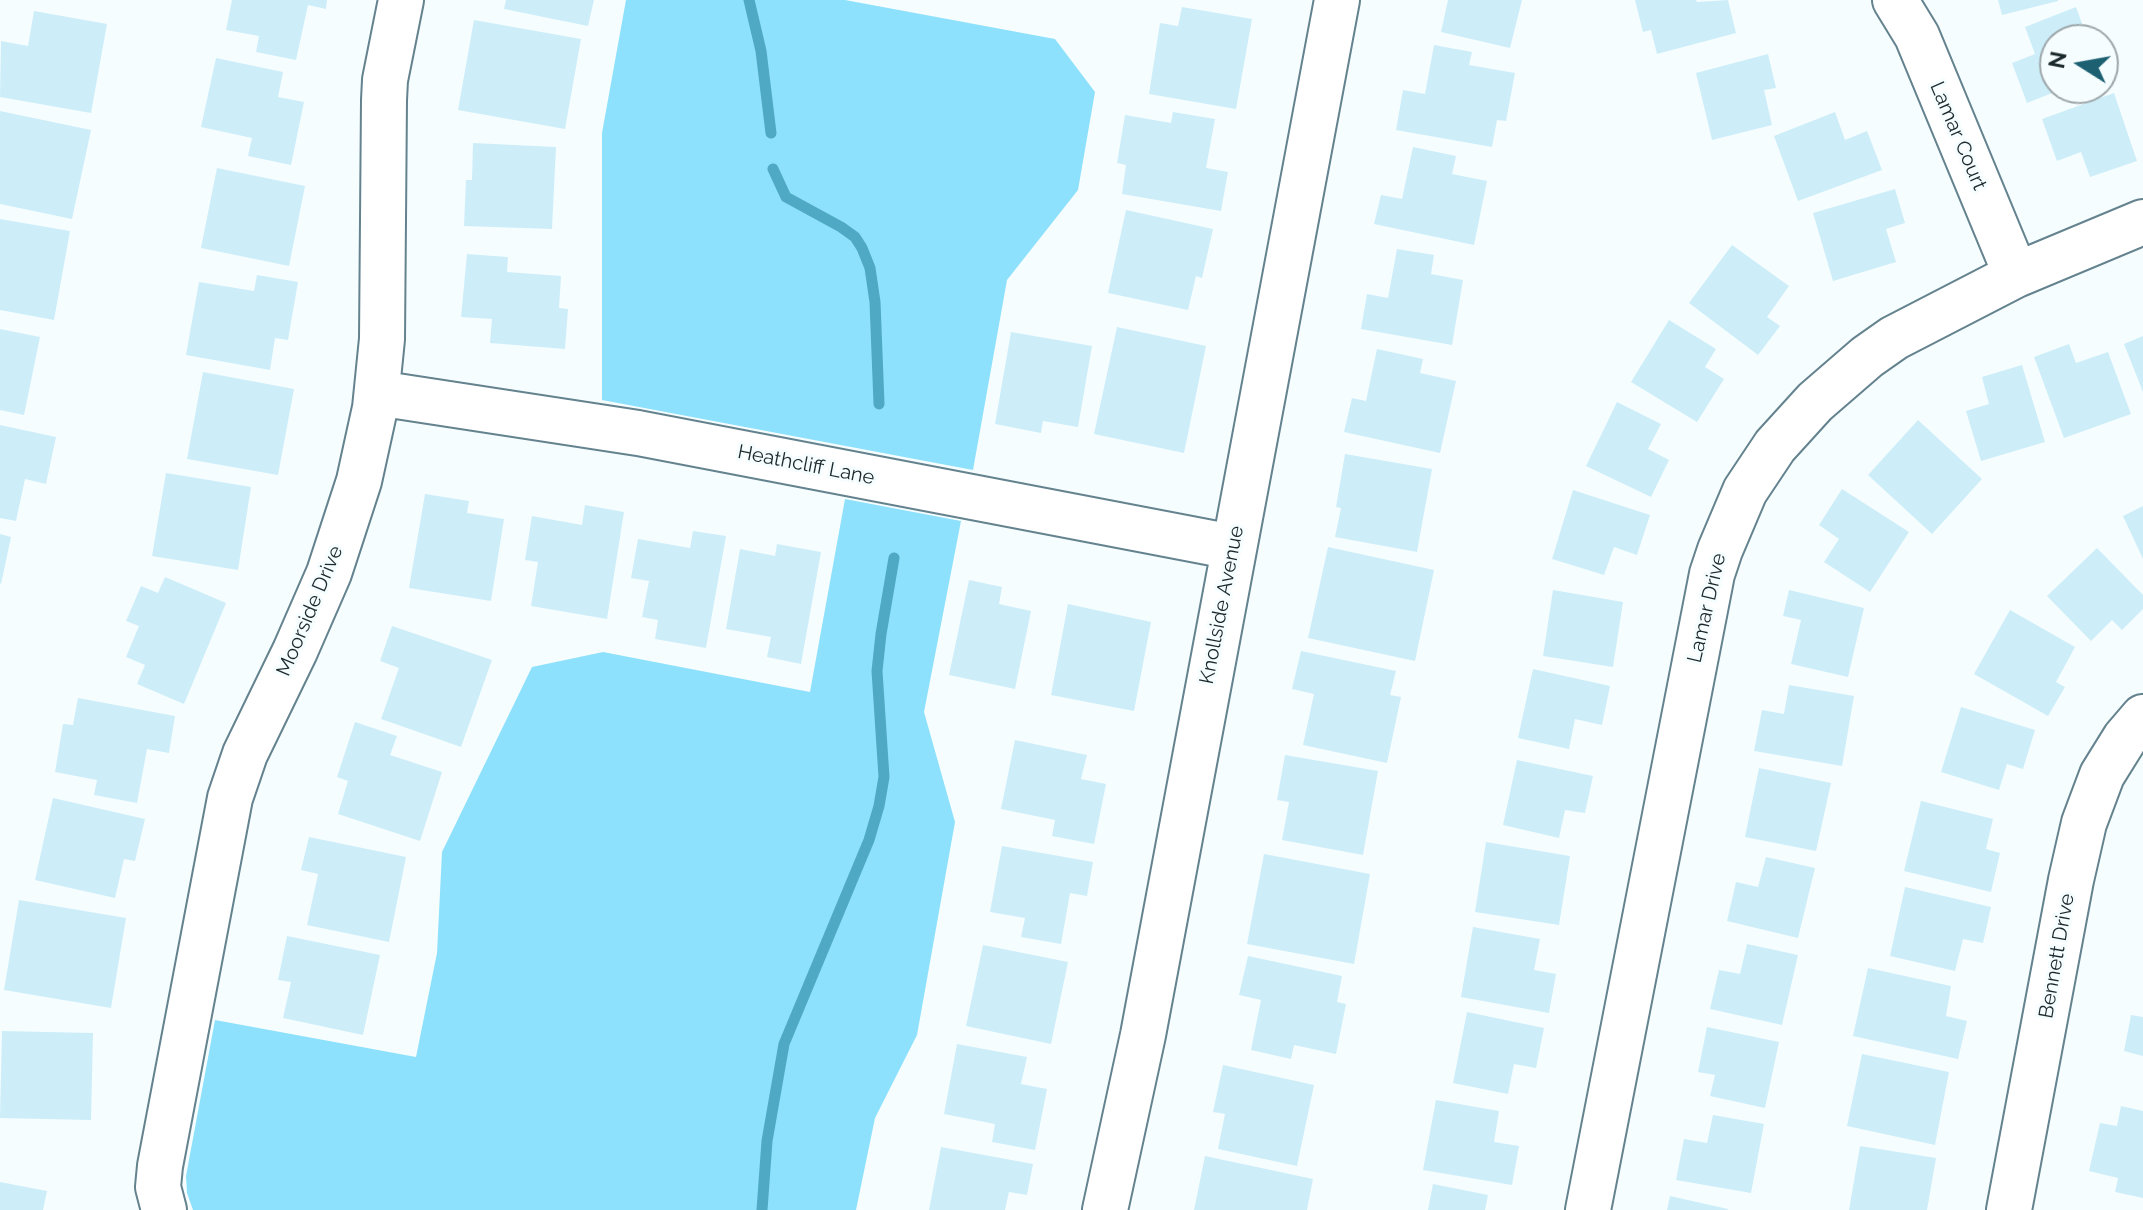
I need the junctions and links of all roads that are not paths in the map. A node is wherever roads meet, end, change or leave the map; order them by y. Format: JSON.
{"nodes":[{"id":1,"x":401,"y":0,"type":"edge"},
{"id":2,"x":1337,"y":0,"type":"edge"},
{"id":3,"x":1895,"y":0,"type":"edge"},
{"id":4,"x":2143,"y":222,"type":"edge"},
{"id":5,"x":2016,"y":275,"type":"junction"},
{"id":6,"x":377,"y":393,"type":"junction"},
{"id":7,"x":1233,"y":547,"type":"junction"},
{"id":8,"x":2143,"y":717,"type":"edge"},
{"id":9,"x":164,"y":1210,"type":"edge"},
{"id":10,"x":1105,"y":1210,"type":"edge"},
{"id":11,"x":1588,"y":1210,"type":"edge"},
{"id":12,"x":2009,"y":1210,"type":"edge"}],
"edges":[{"from":1,"to":6,"type":"street","name":"Moorside Drive"},
{"from":2,"to":7,"type":"street","name":"Knollside Avenue"},
{"from":3,"to":5,"type":"street","name":"Lamar Court"},
{"from":4,"to":5,"type":"street","name":"Lamar Drive"},
{"from":5,"to":11,"type":"street","name":"Lamar Drive"},
{"from":6,"to":7,"type":"street","name":"Heathcliff Lane"},
{"from":6,"to":9,"type":"street","name":"Moorside Drive"},
{"from":7,"to":10,"type":"street","name":"Knollside Avenue"},
{"from":8,"to":12,"type":"street","name":"Bennett Drive"}]}
